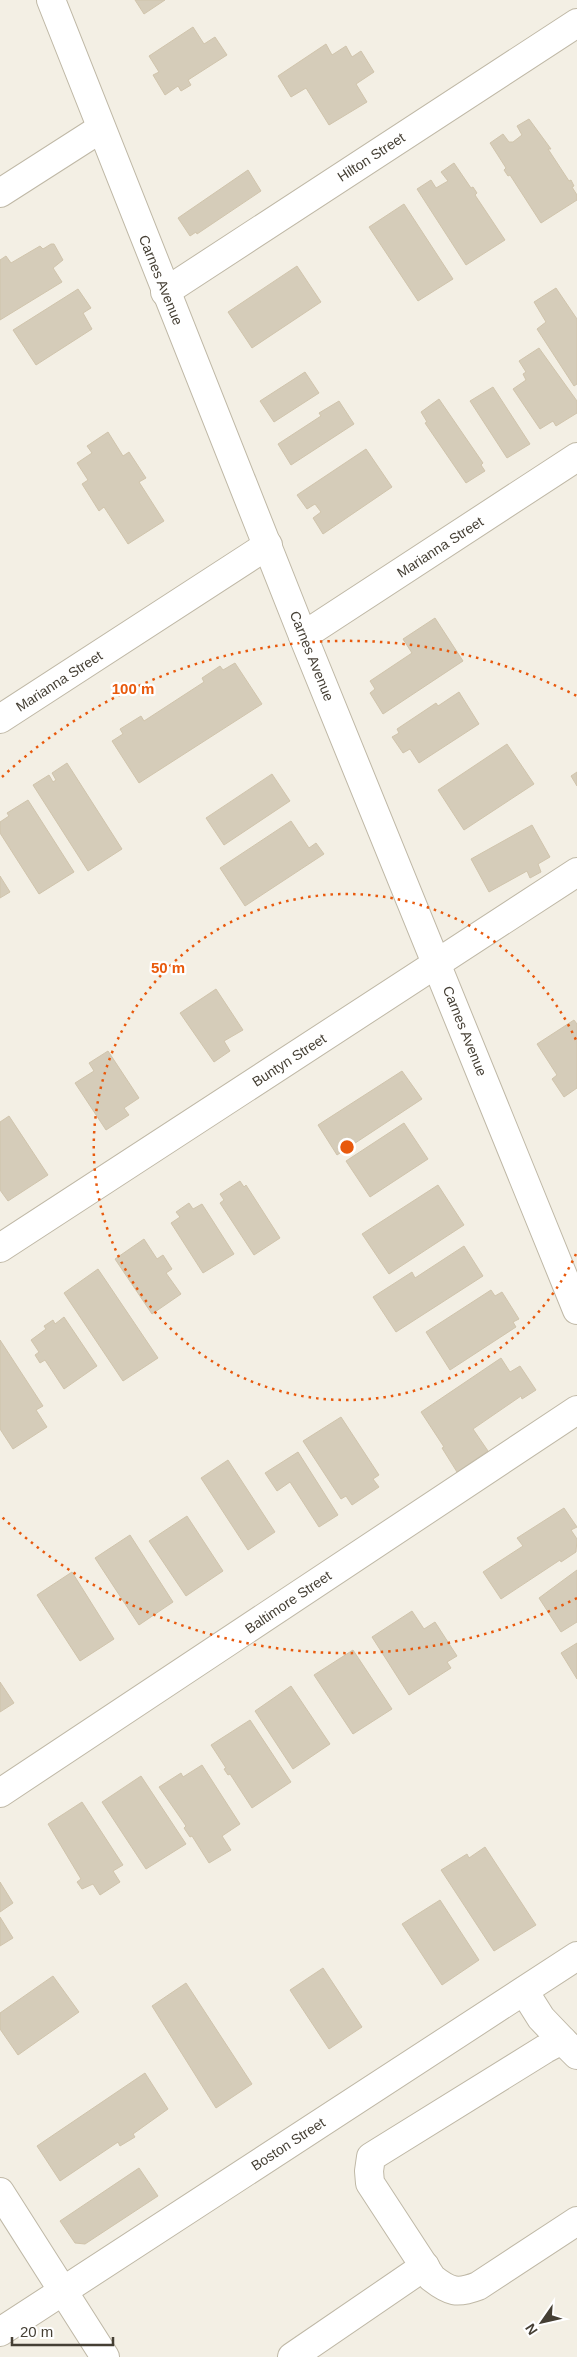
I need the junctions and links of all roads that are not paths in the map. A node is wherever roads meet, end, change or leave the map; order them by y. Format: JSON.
{"nodes":[{"id":1,"x":51,"y":0,"type":"edge"},
{"id":2,"x":577,"y":22,"type":"edge"},
{"id":3,"x":100,"y":129,"type":"junction"},
{"id":4,"x":0,"y":193,"type":"edge"},
{"id":5,"x":165,"y":292,"type":"junction"},
{"id":6,"x":577,"y":457,"type":"edge"},
{"id":7,"x":268,"y":545,"type":"junction"},
{"id":8,"x":303,"y":636,"type":"junction"},
{"id":9,"x":0,"y":719,"type":"edge"},
{"id":10,"x":577,"y":872,"type":"edge"},
{"id":11,"x":438,"y":963,"type":"junction"},
{"id":12,"x":0,"y":1248,"type":"edge"},
{"id":13,"x":577,"y":1307,"type":"edge"},
{"id":14,"x":577,"y":1410,"type":"edge"},
{"id":15,"x":0,"y":1793,"type":"edge"},
{"id":16,"x":577,"y":1956,"type":"edge"},
{"id":17,"x":524,"y":1991,"type":"junction"},
{"id":18,"x":570,"y":2048,"type":"edge"},
{"id":19,"x":0,"y":2192,"type":"edge"},
{"id":20,"x":577,"y":2221,"type":"edge"},
{"id":21,"x":425,"y":2266,"type":"junction"},
{"id":22,"x":62,"y":2290,"type":"junction"},
{"id":23,"x":0,"y":2332,"type":"edge"},
{"id":24,"x":106,"y":2357,"type":"edge"},
{"id":25,"x":292,"y":2357,"type":"edge"}],
"edges":[{"from":1,"to":3,"type":"street","name":"Carnes Avenue"},
{"from":2,"to":5,"type":"street","name":"Hilton Street"},
{"from":3,"to":4,"type":"street"},
{"from":3,"to":5,"type":"street","name":"Carnes Avenue"},
{"from":5,"to":7,"type":"street","name":"Carnes Avenue"},
{"from":6,"to":8,"type":"street","name":"Marianna Street"},
{"from":7,"to":8,"type":"street","name":"Carnes Avenue"},
{"from":7,"to":9,"type":"street","name":"Marianna Street"},
{"from":8,"to":11,"type":"street","name":"Carnes Avenue"},
{"from":10,"to":11,"type":"street","name":"Buntyn Street"},
{"from":11,"to":12,"type":"street","name":"Buntyn Street"},
{"from":11,"to":13,"type":"street","name":"Carnes Avenue"},
{"from":14,"to":15,"type":"street","name":"Baltimore Street"},
{"from":16,"to":17,"type":"street","name":"Boston Street"},
{"from":17,"to":18,"type":"street"},
{"from":17,"to":22,"type":"street","name":"Boston Street"},
{"from":18,"to":21,"type":"street"},
{"from":19,"to":22,"type":"street"},
{"from":20,"to":21,"type":"street"},
{"from":21,"to":25,"type":"street"},
{"from":22,"to":23,"type":"street","name":"Boston Street"},
{"from":22,"to":24,"type":"street"}]}
